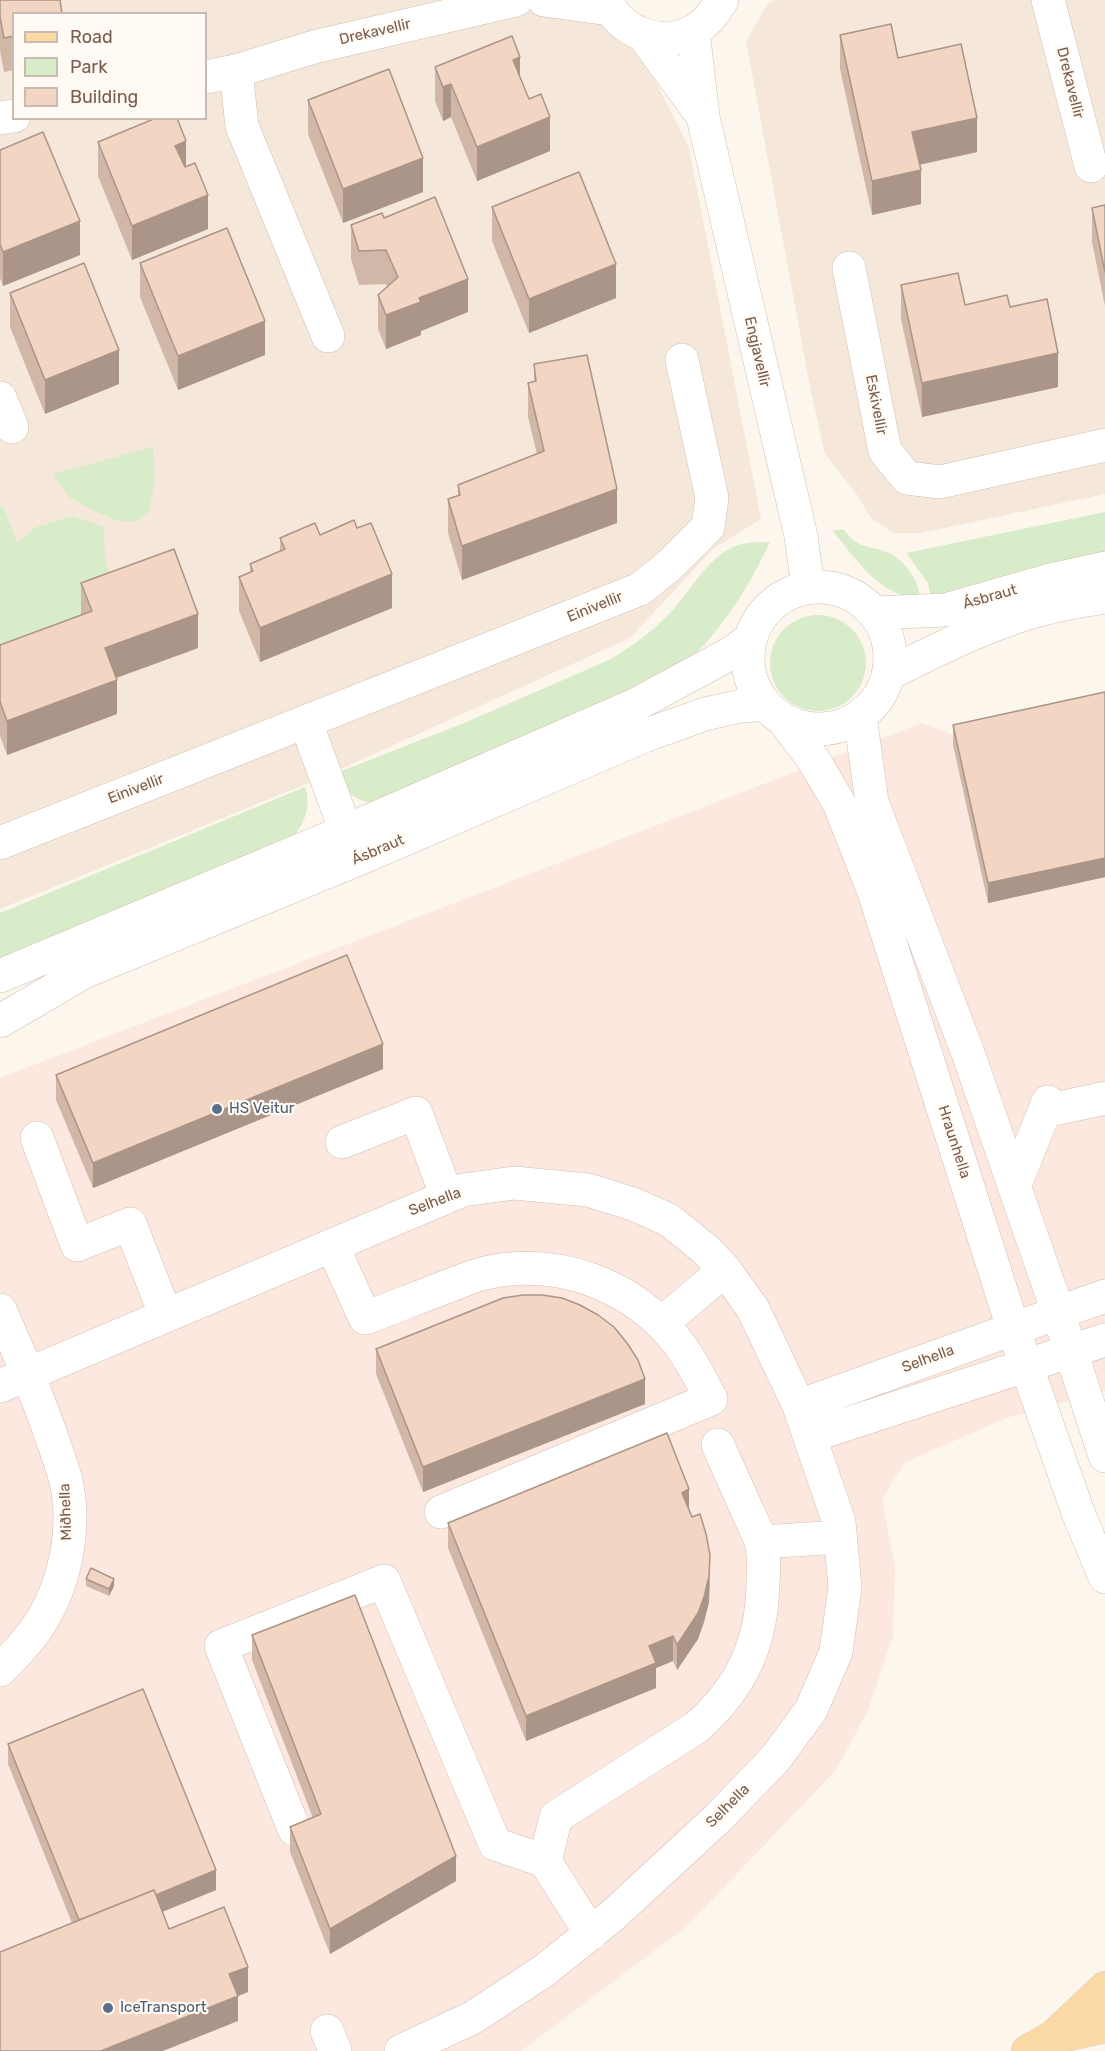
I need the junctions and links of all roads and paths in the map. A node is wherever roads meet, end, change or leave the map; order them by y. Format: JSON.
{"nodes":[{"id":1,"x":516,"y":0,"type":"edge"},
{"id":2,"x":544,"y":0,"type":"edge"},
{"id":3,"x":723,"y":0,"type":"edge"},
{"id":4,"x":1048,"y":0,"type":"edge"},
{"id":5,"x":608,"y":4,"type":"edge"},
{"id":6,"x":693,"y":31,"type":"junction"},
{"id":7,"x":643,"y":35,"type":"junction"},
{"id":8,"x":221,"y":74,"type":"edge"},
{"id":9,"x":703,"y":117,"type":"junction"},
{"id":10,"x":1091,"y":166,"type":"dead end"},
{"id":11,"x":849,"y":268,"type":"dead end"},
{"id":12,"x":328,"y":336,"type":"dead end"},
{"id":13,"x":682,"y":360,"type":"dead end"},
{"id":14,"x":1105,"y":445,"type":"edge"},
{"id":15,"x":1105,"y":568,"type":"edge"},
{"id":16,"x":808,"y":588,"type":"junction"},
{"id":17,"x":1105,"y":597,"type":"edge"},
{"id":18,"x":874,"y":613,"type":"junction"},
{"id":19,"x":750,"y":639,"type":"junction"},
{"id":20,"x":888,"y":674,"type":"junction"},
{"id":21,"x":773,"y":711,"type":"junction"},
{"id":22,"x":860,"y":716,"type":"junction"},
{"id":23,"x":306,"y":723,"type":"junction"},
{"id":24,"x":346,"y":831,"type":"junction"},
{"id":25,"x":0,"y":843,"type":"edge"},
{"id":26,"x":0,"y":976,"type":"edge"},
{"id":27,"x":0,"y":1021,"type":"edge"},
{"id":28,"x":1105,"y":1098,"type":"edge"},
{"id":29,"x":37,"y":1138,"type":"dead end"},
{"id":30,"x":342,"y":1142,"type":"dead end"},
{"id":31,"x":1014,"y":1186,"type":"junction"},
{"id":32,"x":447,"y":1197,"type":"junction"},
{"id":33,"x":332,"y":1245,"type":"junction"},
{"id":34,"x":724,"y":1270,"type":"junction"},
{"id":35,"x":1105,"y":1296,"type":"edge"},
{"id":36,"x":0,"y":1310,"type":"edge"},
{"id":37,"x":1058,"y":1312,"type":"junction"},
{"id":38,"x":166,"y":1316,"type":"junction"},
{"id":39,"x":662,"y":1323,"type":"junction"},
{"id":40,"x":1013,"y":1328,"type":"junction"},
{"id":41,"x":1105,"y":1340,"type":"edge"},
{"id":42,"x":1071,"y":1351,"type":"junction"},
{"id":43,"x":1026,"y":1366,"type":"junction"},
{"id":44,"x":14,"y":1380,"type":"edge"},
{"id":45,"x":799,"y":1406,"type":"junction"},
{"id":46,"x":810,"y":1436,"type":"junction"},
{"id":47,"x":718,"y":1445,"type":"dead end"},
{"id":48,"x":1105,"y":1456,"type":"edge"},
{"id":49,"x":441,"y":1512,"type":"dead end"},
{"id":50,"x":840,"y":1536,"type":"junction"},
{"id":51,"x":761,"y":1542,"type":"junction"},
{"id":52,"x":1105,"y":1577,"type":"edge"},
{"id":53,"x":0,"y":1670,"type":"edge"},
{"id":54,"x":294,"y":1829,"type":"edge"},
{"id":55,"x":544,"y":1861,"type":"junction"},
{"id":56,"x":591,"y":1934,"type":"junction"},
{"id":57,"x":1105,"y":1988,"type":"edge"},
{"id":58,"x":1105,"y":2026,"type":"edge"},
{"id":59,"x":1040,"y":2044,"type":"edge"},
{"id":60,"x":401,"y":2051,"type":"edge"}],
"edges":[{"from":1,"to":8,"type":"street","name":"Drekavellir"},
{"from":2,"to":5,"type":"street"},
{"from":3,"to":6,"type":"street"},
{"from":4,"to":10,"type":"street","name":"Drekavellir"},
{"from":5,"to":7,"type":"street"},
{"from":6,"to":7,"type":"street"},
{"from":6,"to":9,"type":"street","name":"Engjavellir"},
{"from":7,"to":9,"type":"street","name":"Engjavellir"},
{"from":8,"to":12,"type":"street","name":"Drekavellir"},
{"from":9,"to":16,"type":"street","name":"Engjavellir"},
{"from":11,"to":14,"type":"street","name":"Eskivellir"},
{"from":13,"to":23,"type":"street","name":"Einivellir"},
{"from":15,"to":18,"type":"street","name":"Ásbraut"},
{"from":16,"to":18,"type":"street"},
{"from":16,"to":19,"type":"street"},
{"from":17,"to":20,"type":"street","name":"Ásbraut"},
{"from":18,"to":20,"type":"street"},
{"from":19,"to":21,"type":"street"},
{"from":19,"to":24,"type":"street","name":"Ásbraut"},
{"from":20,"to":22,"type":"street"},
{"from":21,"to":22,"type":"street"},
{"from":21,"to":27,"type":"street","name":"Ásbraut"},
{"from":21,"to":40,"type":"street","name":"Hraunhella"},
{"from":22,"to":31,"type":"street"},
{"from":23,"to":24,"type":"street"},
{"from":23,"to":25,"type":"street","name":"Einivellir"},
{"from":24,"to":26,"type":"street","name":"Ásbraut"},
{"from":28,"to":31,"type":"street"},
{"from":29,"to":38,"type":"street"},
{"from":30,"to":32,"type":"street"},
{"from":31,"to":37,"type":"street"},
{"from":32,"to":33,"type":"street","name":"Selhella"},
{"from":32,"to":34,"type":"street","name":"Selhella"},
{"from":33,"to":38,"type":"street","name":"Selhella"},
{"from":33,"to":39,"type":"street"},
{"from":34,"to":39,"type":"street"},
{"from":34,"to":45,"type":"street","name":"Selhella"},
{"from":35,"to":37,"type":"street","name":"Selhella"},
{"from":36,"to":44,"type":"street","name":"Miðhella"},
{"from":37,"to":40,"type":"street","name":"Selhella"},
{"from":37,"to":42,"type":"street"},
{"from":38,"to":44,"type":"street","name":"Selhella"},
{"from":39,"to":49,"type":"street"},
{"from":40,"to":43,"type":"street","name":"Hraunhella"},
{"from":40,"to":45,"type":"street","name":"Selhella"},
{"from":41,"to":42,"type":"street"},
{"from":42,"to":43,"type":"street"},
{"from":42,"to":48,"type":"street"},
{"from":43,"to":46,"type":"street"},
{"from":43,"to":52,"type":"street","name":"Hraunhella"},
{"from":44,"to":53,"type":"street","name":"Miðhella"},
{"from":45,"to":46,"type":"street","name":"Selhella"},
{"from":46,"to":50,"type":"street","name":"Selhella"},
{"from":47,"to":51,"type":"street"},
{"from":50,"to":51,"type":"street"},
{"from":50,"to":56,"type":"street","name":"Selhella"},
{"from":51,"to":55,"type":"street"},
{"from":54,"to":55,"type":"street"},
{"from":55,"to":56,"type":"street"},
{"from":56,"to":60,"type":"street","name":"Selhella"},
{"from":57,"to":59,"type":"main road"},
{"from":58,"to":59,"type":"main road"}]}
